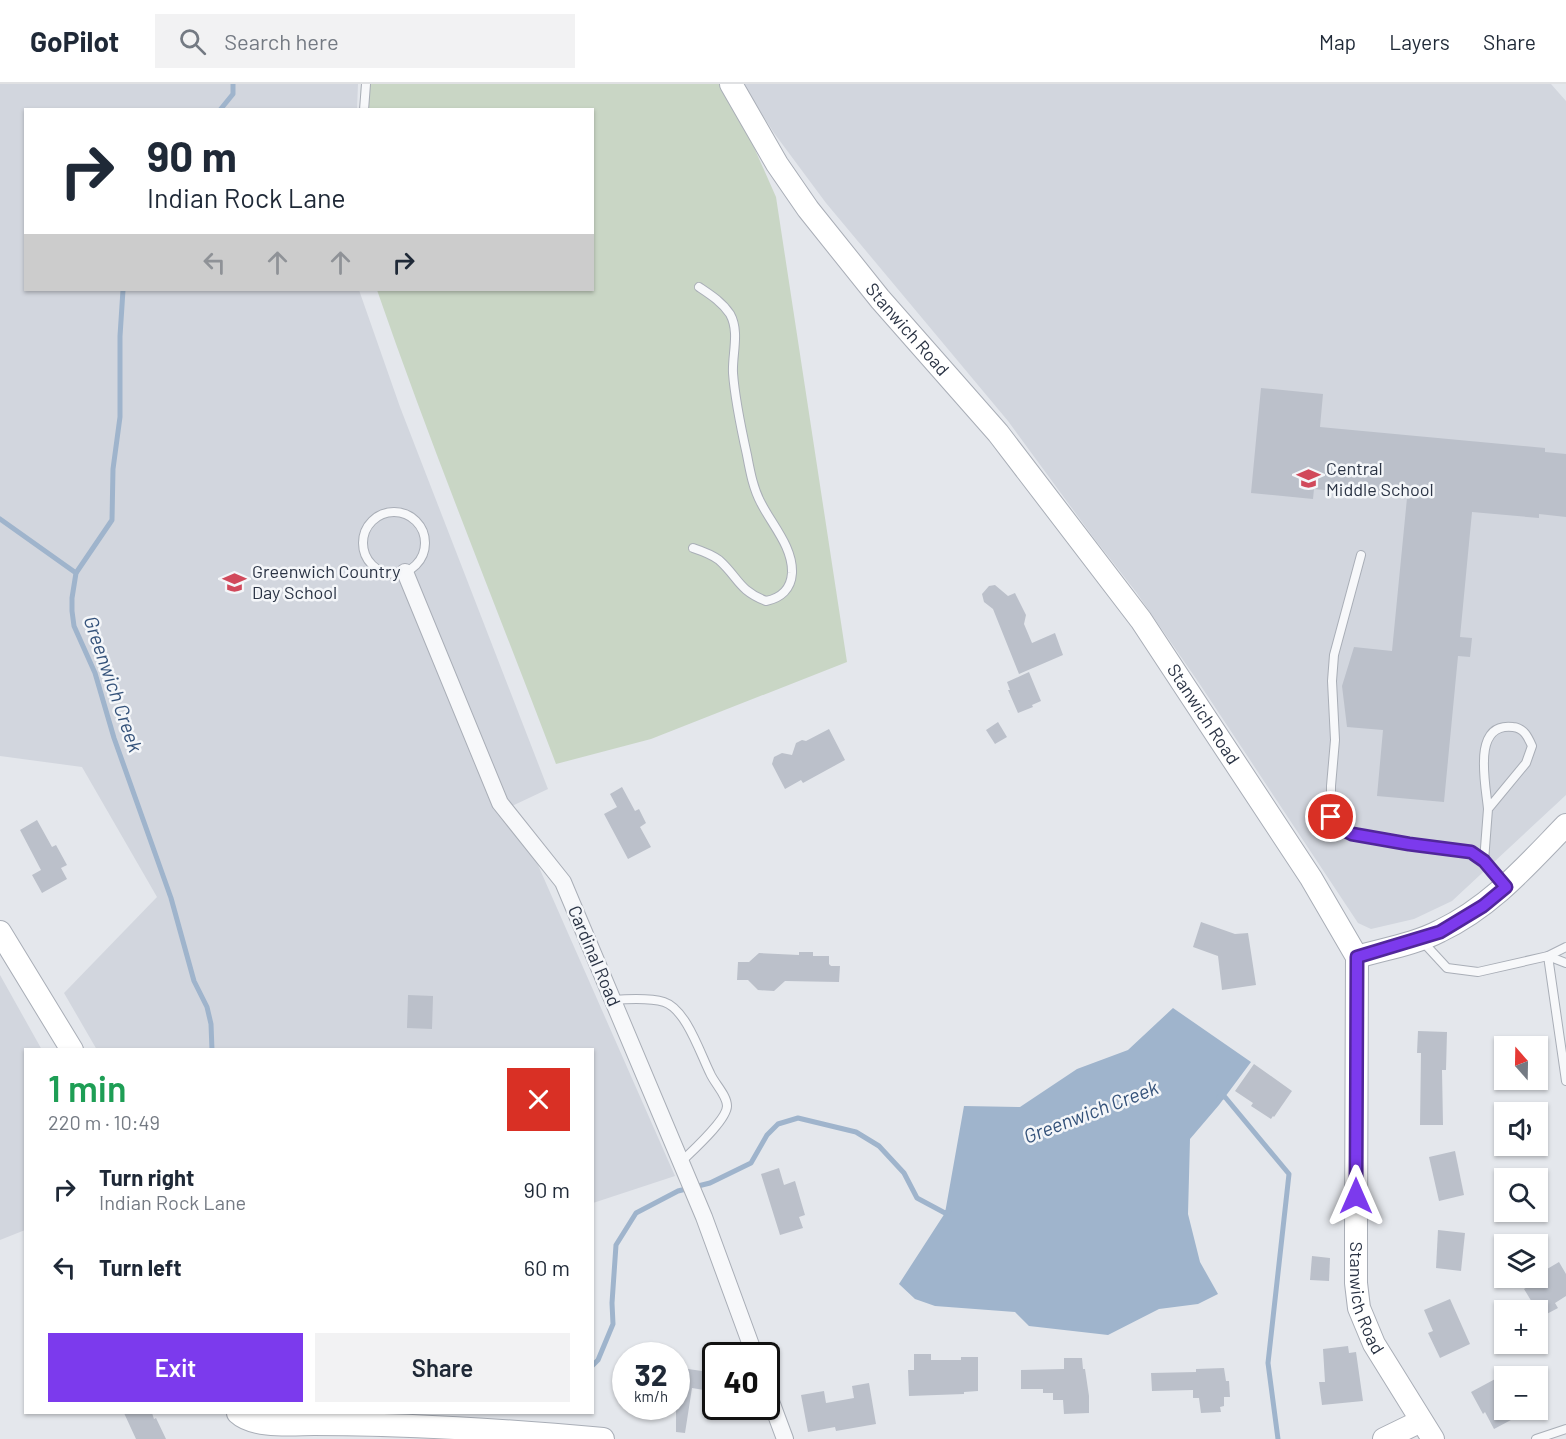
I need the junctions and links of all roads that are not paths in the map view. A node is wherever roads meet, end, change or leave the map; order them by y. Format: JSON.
{"nodes":[{"id":1,"x":366,"y":84,"type":"edge"},
{"id":2,"x":731,"y":84,"type":"edge"},
{"id":3,"x":364,"y":108,"type":"edge"},
{"id":4,"x":699,"y":287,"type":"dead end"},
{"id":5,"x":693,"y":548,"type":"dead end"},
{"id":6,"x":1361,"y":555,"type":"dead end"},
{"id":7,"x":405,"y":572,"type":"junction"},
{"id":8,"x":1488,"y":809,"type":"junction"},
{"id":9,"x":1566,"y":825,"type":"edge"},
{"id":10,"x":1484,"y":861,"type":"junction"},
{"id":11,"x":1506,"y":887,"type":"junction"},
{"id":12,"x":0,"y":932,"type":"edge"},
{"id":13,"x":1421,"y":939,"type":"junction"},
{"id":14,"x":1566,"y":947,"type":"edge"},
{"id":15,"x":1548,"y":956,"type":"junction"},
{"id":16,"x":1357,"y":957,"type":"junction"},
{"id":17,"x":1566,"y":963,"type":"edge"},
{"id":18,"x":613,"y":1000,"type":"junction"},
{"id":19,"x":71,"y":1048,"type":"edge"},
{"id":20,"x":1566,"y":1081,"type":"edge"},
{"id":21,"x":681,"y":1162,"type":"junction"},
{"id":22,"x":750,"y":1342,"type":"edge"},
{"id":23,"x":239,"y":1414,"type":"edge"},
{"id":24,"x":778,"y":1420,"type":"edge"},
{"id":25,"x":1566,"y":1429,"type":"edge"},
{"id":26,"x":1427,"y":1430,"type":"edge"},
{"id":27,"x":556,"y":1437,"type":"edge"},
{"id":28,"x":603,"y":1439,"type":"edge"},
{"id":29,"x":785,"y":1439,"type":"edge"},
{"id":30,"x":1384,"y":1439,"type":"edge"},
{"id":31,"x":1536,"y":1439,"type":"edge"}],
"edges":[{"from":1,"to":3,"type":"lane"},
{"from":2,"to":16,"type":"street","name":"Stanwich Road"},
{"from":4,"to":5,"type":"lane"},
{"from":6,"to":10,"type":"lane"},
{"from":7,"to":7,"type":"lane"},
{"from":7,"to":18,"type":"street","name":"Cardinal Road"},
{"from":8,"to":8,"type":"lane"},
{"from":8,"to":10,"type":"lane"},
{"from":9,"to":11,"type":"street"},
{"from":10,"to":11,"type":"lane"},
{"from":11,"to":13,"type":"street"},
{"from":12,"to":19,"type":"street"},
{"from":13,"to":15,"type":"lane"},
{"from":13,"to":16,"type":"street"},
{"from":14,"to":15,"type":"lane"},
{"from":15,"to":17,"type":"lane"},
{"from":15,"to":20,"type":"lane"},
{"from":16,"to":26,"type":"street","name":"Stanwich Road"},
{"from":18,"to":21,"type":"street","name":"Cardinal Road"},
{"from":18,"to":21,"type":"lane"},
{"from":21,"to":22,"type":"street","name":"Cardinal Road"},
{"from":23,"to":27,"type":"street"},
{"from":24,"to":29,"type":"street"},
{"from":25,"to":31,"type":"lane"},
{"from":26,"to":30,"type":"street"},
{"from":27,"to":28,"type":"street"}]}
